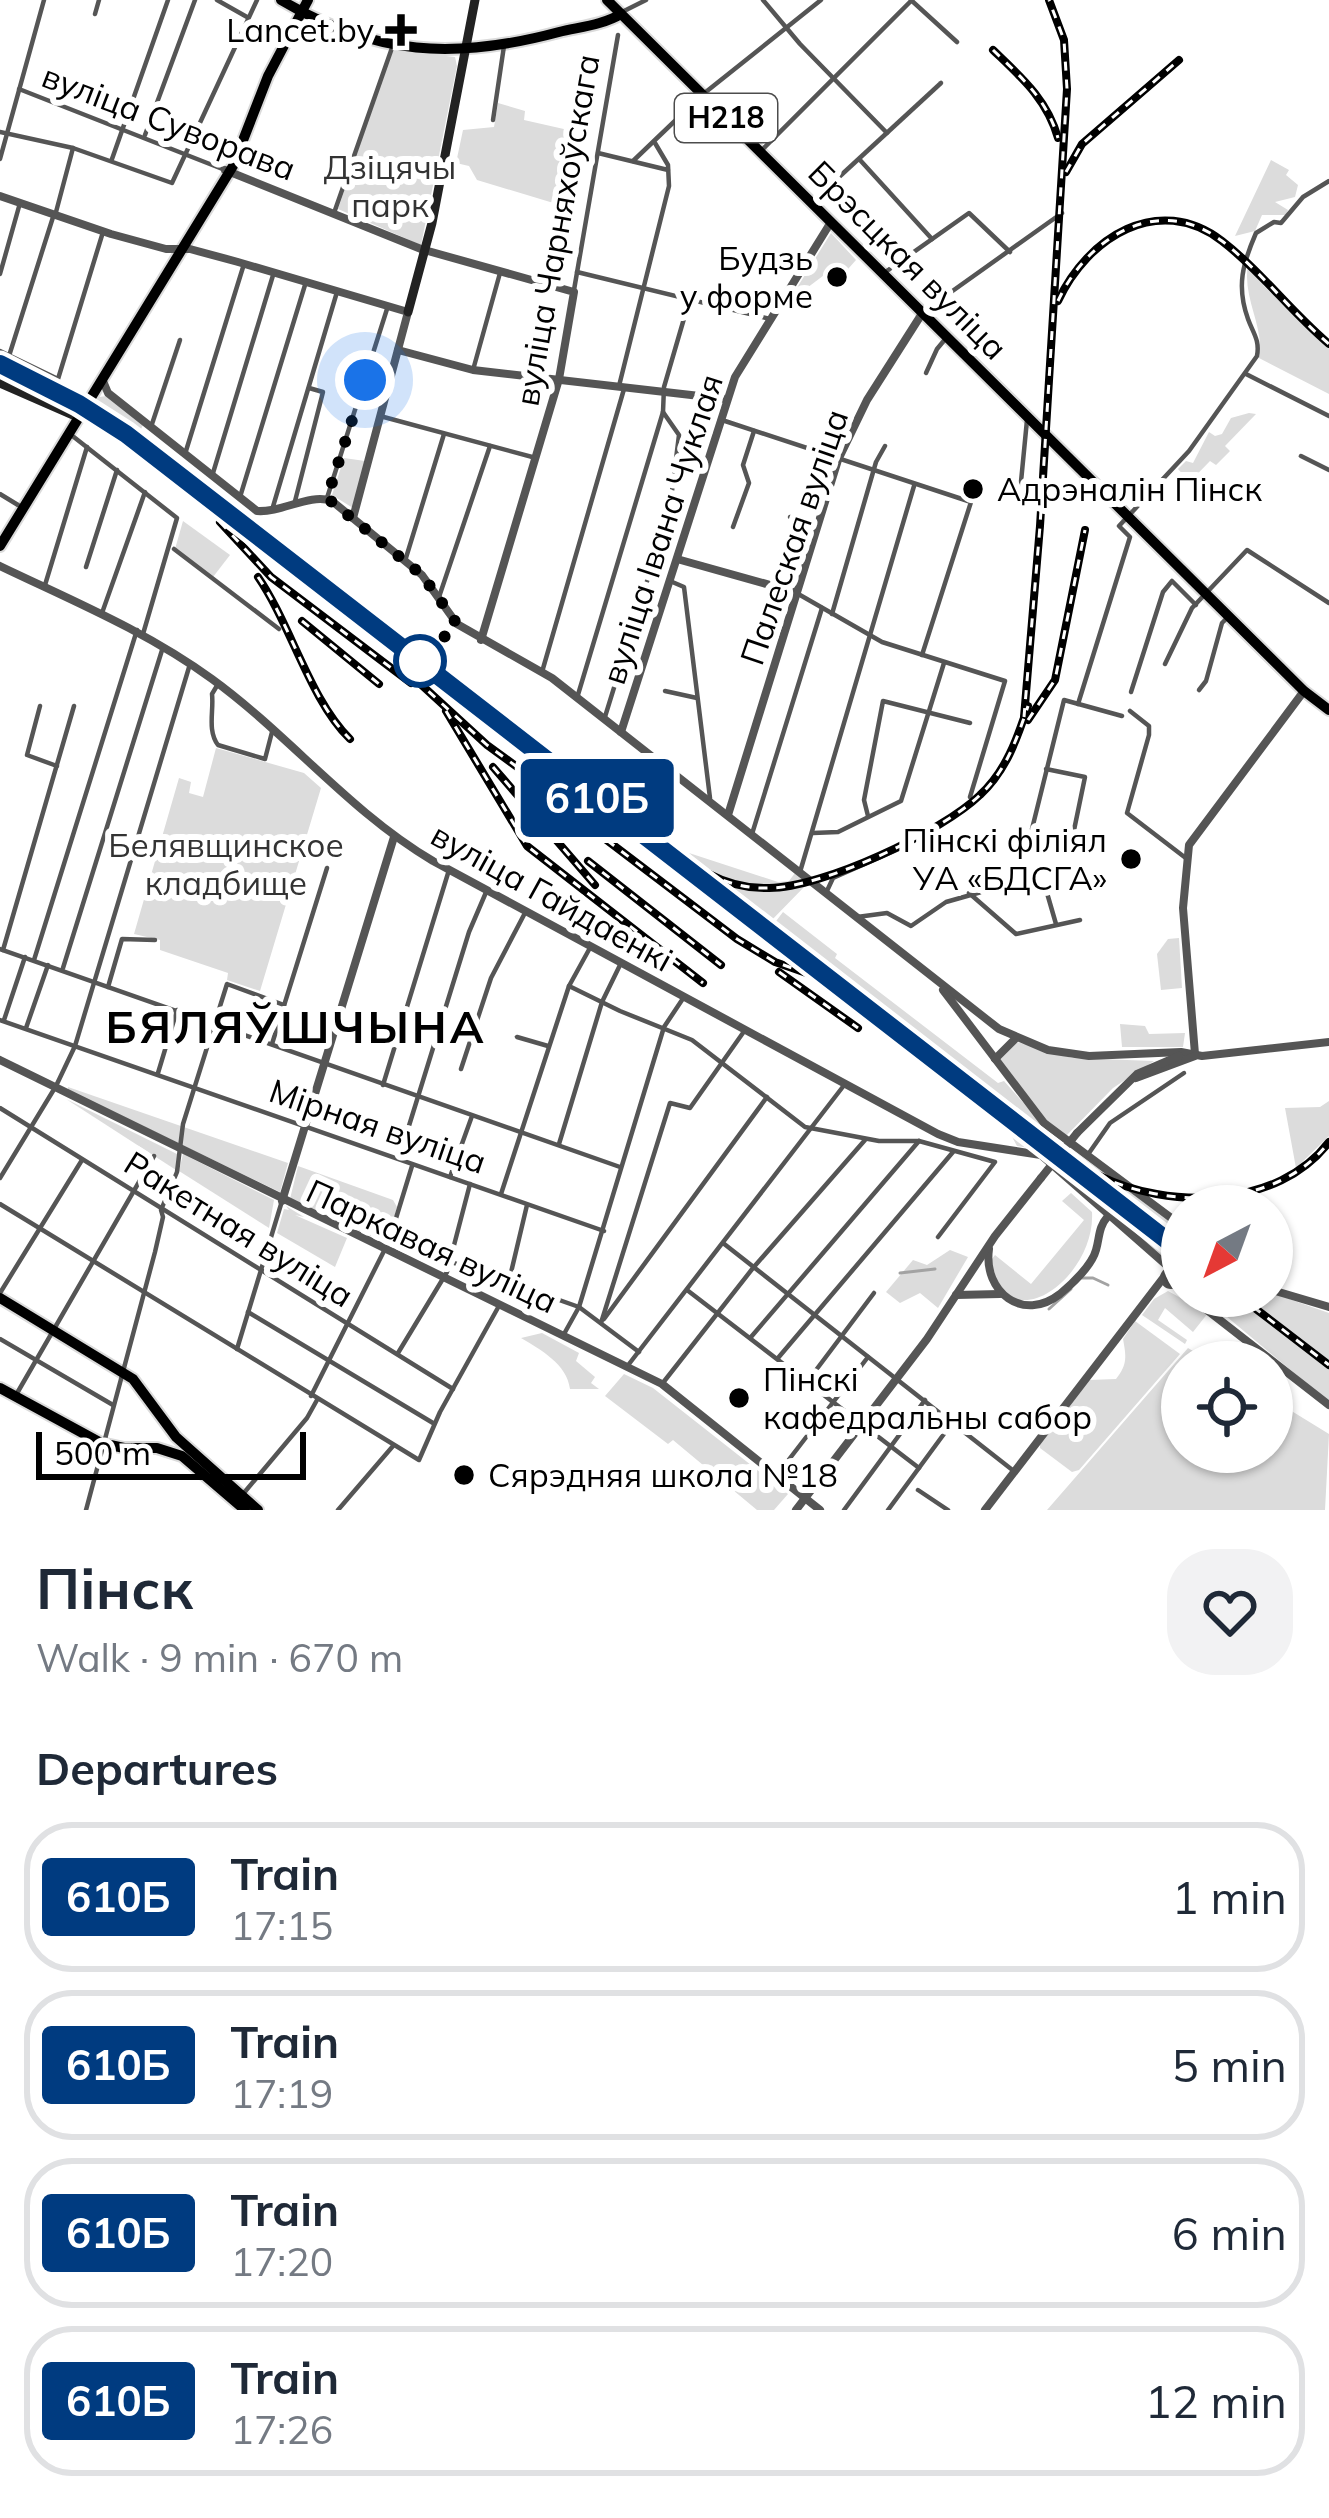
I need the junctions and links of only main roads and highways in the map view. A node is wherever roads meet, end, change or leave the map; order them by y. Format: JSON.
{"nodes":[{"id":1,"x":281,"y":0,"type":"edge"},
{"id":2,"x":475,"y":0,"type":"edge"},
{"id":3,"x":608,"y":0,"type":"edge"},
{"id":4,"x":303,"y":6,"type":"edge"},
{"id":5,"x":621,"y":14,"type":"junction"},
{"id":6,"x":465,"y":51,"type":"junction"},
{"id":7,"x":141,"y":309,"type":"junction"},
{"id":8,"x":408,"y":312,"type":"road end"},
{"id":9,"x":0,"y":383,"type":"edge"},
{"id":10,"x":1017,"y":406,"type":"junction"},
{"id":11,"x":75,"y":416,"type":"junction"},
{"id":12,"x":1084,"y":473,"type":"junction"},
{"id":13,"x":0,"y":535,"type":"edge"},
{"id":14,"x":0,"y":546,"type":"edge"},
{"id":15,"x":1329,"y":710,"type":"edge"},
{"id":16,"x":0,"y":1295,"type":"edge"},
{"id":17,"x":0,"y":1388,"type":"edge"},
{"id":18,"x":176,"y":1438,"type":"junction"},
{"id":19,"x":166,"y":1450,"type":"junction"},
{"id":20,"x":197,"y":1463,"type":"junction"},
{"id":21,"x":220,"y":1482,"type":"junction"},
{"id":22,"x":245,"y":1510,"type":"edge"},
{"id":23,"x":258,"y":1510,"type":"edge"}],
"edges":[{"from":1,"to":4,"type":"main road"},
{"from":2,"to":6,"type":"main road"},
{"from":3,"to":5,"type":"main road","name":"Брэсцкая вуліца","number":"Н218"},
{"from":4,"to":6,"type":"main road"},
{"from":4,"to":7,"type":"main road"},
{"from":5,"to":6,"type":"main road"},
{"from":5,"to":10,"type":"main road","name":"Брэсцкая вуліца","number":"Н218"},
{"from":6,"to":8,"type":"main road"},
{"from":7,"to":11,"type":"main road"},
{"from":7,"to":14,"type":"main road"},
{"from":9,"to":11,"type":"main road"},
{"from":10,"to":12,"type":"main road","name":"Брэсцкая вуліца","number":"Н218"},
{"from":10,"to":12,"type":"main road","name":"Брэсцкая вуліца","number":"Н218"},
{"from":11,"to":13,"type":"main road"},
{"from":12,"to":15,"type":"main road","name":"Брэсцкая вуліца","number":"Н218"},
{"from":16,"to":18,"type":"main road"},
{"from":17,"to":19,"type":"main road"},
{"from":18,"to":19,"type":"main road"},
{"from":18,"to":20,"type":"main road"},
{"from":19,"to":20,"type":"main road"},
{"from":20,"to":21,"type":"main road"},
{"from":21,"to":22,"type":"main road"},
{"from":21,"to":23,"type":"main road"}]}
